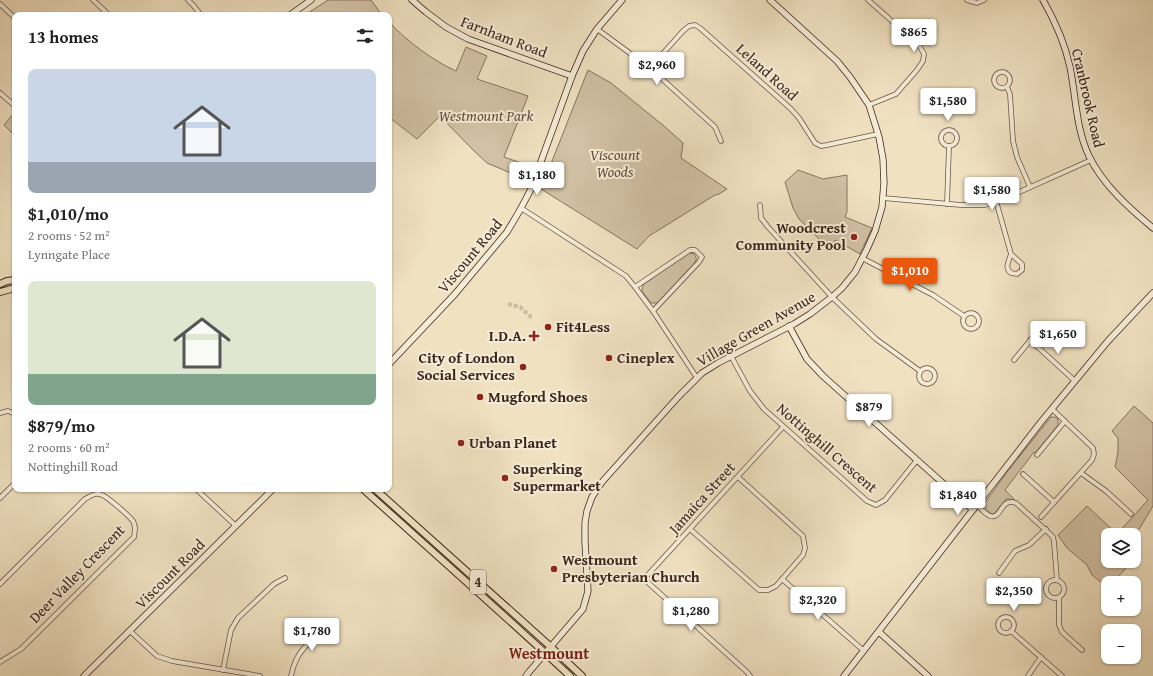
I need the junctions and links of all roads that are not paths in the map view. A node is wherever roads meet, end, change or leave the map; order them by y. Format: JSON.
{"nodes":[{"id":1,"x":93,"y":0,"type":"edge"},
{"id":2,"x":188,"y":0,"type":"edge"},
{"id":3,"x":311,"y":0,"type":"edge"},
{"id":4,"x":412,"y":0,"type":"edge"},
{"id":5,"x":622,"y":0,"type":"edge"},
{"id":6,"x":770,"y":0,"type":"edge"},
{"id":7,"x":868,"y":0,"type":"edge"},
{"id":8,"x":968,"y":0,"type":"edge"},
{"id":9,"x":984,"y":0,"type":"edge"},
{"id":10,"x":1043,"y":0,"type":"edge"},
{"id":11,"x":0,"y":4,"type":"edge"},
{"id":12,"x":106,"y":12,"type":"edge"},
{"id":13,"x":198,"y":12,"type":"edge"},
{"id":14,"x":294,"y":12,"type":"edge"},
{"id":15,"x":12,"y":15,"type":"edge"},
{"id":16,"x":597,"y":29,"type":"junction"},
{"id":17,"x":650,"y":68,"type":"junction"},
{"id":18,"x":572,"y":76,"type":"junction"},
{"id":19,"x":1006,"y":87,"type":"junction"},
{"id":20,"x":0,"y":93,"type":"edge"},
{"id":21,"x":12,"y":103,"type":"edge"},
{"id":22,"x":869,"y":105,"type":"junction"},
{"id":23,"x":878,"y":134,"type":"junction"},
{"id":24,"x":721,"y":141,"type":"dead end"},
{"id":25,"x":949,"y":146,"type":"junction"},
{"id":26,"x":1091,"y":160,"type":"junction"},
{"id":27,"x":1030,"y":187,"type":"junction"},
{"id":28,"x":883,"y":198,"type":"junction"},
{"id":29,"x":996,"y":201,"type":"junction"},
{"id":30,"x":947,"y":204,"type":"junction"},
{"id":31,"x":760,"y":205,"type":"dead end"},
{"id":32,"x":521,"y":208,"type":"junction"},
{"id":33,"x":1153,"y":228,"type":"edge"},
{"id":34,"x":1011,"y":254,"type":"junction"},
{"id":35,"x":862,"y":258,"type":"junction"},
{"id":36,"x":12,"y":280,"type":"edge"},
{"id":37,"x":0,"y":284,"type":"edge"},
{"id":38,"x":635,"y":287,"type":"junction"},
{"id":39,"x":12,"y":289,"type":"edge"},
{"id":40,"x":0,"y":292,"type":"edge"},
{"id":41,"x":1153,"y":292,"type":"edge"},
{"id":42,"x":832,"y":297,"type":"junction"},
{"id":43,"x":653,"y":311,"type":"junction"},
{"id":44,"x":964,"y":316,"type":"junction"},
{"id":45,"x":1043,"y":325,"type":"dead end"},
{"id":46,"x":789,"y":326,"type":"junction"},
{"id":47,"x":1030,"y":340,"type":"junction"},
{"id":48,"x":731,"y":356,"type":"junction"},
{"id":49,"x":1014,"y":360,"type":"dead end"},
{"id":50,"x":392,"y":361,"type":"edge"},
{"id":51,"x":920,"y":371,"type":"junction"},
{"id":52,"x":697,"y":378,"type":"junction"},
{"id":53,"x":1075,"y":381,"type":"junction"},
{"id":54,"x":1052,"y":409,"type":"junction"},
{"id":55,"x":0,"y":413,"type":"edge"},
{"id":56,"x":12,"y":413,"type":"edge"},
{"id":57,"x":1065,"y":422,"type":"junction"},
{"id":58,"x":783,"y":426,"type":"junction"},
{"id":59,"x":1037,"y":454,"type":"dead end"},
{"id":60,"x":917,"y":460,"type":"junction"},
{"id":61,"x":1081,"y":473,"type":"junction"},
{"id":62,"x":1023,"y":474,"type":"dead end"},
{"id":63,"x":738,"y":477,"type":"junction"},
{"id":64,"x":12,"y":486,"type":"edge"},
{"id":65,"x":199,"y":492,"type":"edge"},
{"id":66,"x":270,"y":492,"type":"edge"},
{"id":67,"x":366,"y":492,"type":"edge"},
{"id":68,"x":378,"y":492,"type":"edge"},
{"id":69,"x":0,"y":498,"type":"edge"},
{"id":70,"x":1054,"y":502,"type":"junction"},
{"id":71,"x":975,"y":508,"type":"junction"},
{"id":72,"x":1131,"y":514,"type":"dead end"},
{"id":73,"x":1041,"y":517,"type":"dead end"},
{"id":74,"x":236,"y":526,"type":"junction"},
{"id":75,"x":690,"y":529,"type":"junction"},
{"id":76,"x":1046,"y":530,"type":"junction"},
{"id":77,"x":999,"y":573,"type":"dead end"},
{"id":78,"x":285,"y":578,"type":"dead end"},
{"id":79,"x":782,"y":579,"type":"junction"},
{"id":80,"x":587,"y":580,"type":"junction"},
{"id":81,"x":644,"y":580,"type":"junction"},
{"id":82,"x":1057,"y":580,"type":"junction"},
{"id":83,"x":0,"y":584,"type":"edge"},
{"id":84,"x":1059,"y":598,"type":"junction"},
{"id":85,"x":334,"y":629,"type":"dead end"},
{"id":86,"x":130,"y":631,"type":"junction"},
{"id":87,"x":1011,"y":631,"type":"dead end"},
{"id":88,"x":879,"y":632,"type":"junction"},
{"id":89,"x":551,"y":647,"type":"junction"},
{"id":90,"x":1082,"y":650,"type":"dead end"},
{"id":91,"x":864,"y":651,"type":"junction"},
{"id":92,"x":545,"y":653,"type":"junction"},
{"id":93,"x":1040,"y":657,"type":"junction"},
{"id":94,"x":0,"y":662,"type":"edge"},
{"id":95,"x":223,"y":670,"type":"junction"},
{"id":96,"x":84,"y":676,"type":"edge"},
{"id":97,"x":260,"y":676,"type":"edge"},
{"id":98,"x":291,"y":676,"type":"edge"},
{"id":99,"x":526,"y":676,"type":"edge"},
{"id":100,"x":570,"y":676,"type":"edge"},
{"id":101,"x":582,"y":676,"type":"edge"},
{"id":102,"x":750,"y":676,"type":"edge"},
{"id":103,"x":844,"y":676,"type":"edge"},
{"id":104,"x":928,"y":676,"type":"edge"},
{"id":105,"x":1028,"y":676,"type":"edge"},
{"id":106,"x":1062,"y":676,"type":"edge"}],
"edges":[{"from":1,"to":12,"type":"street"},
{"from":2,"to":13,"type":"street"},
{"from":3,"to":14,"type":"street"},
{"from":4,"to":18,"type":"street","name":"Farnham Road"},
{"from":5,"to":16,"type":"street","name":"Viscount Road"},
{"from":6,"to":22,"type":"street","name":"Village Green Avenue"},
{"from":7,"to":22,"type":"street"},
{"from":8,"to":9,"type":"street"},
{"from":10,"to":26,"type":"street","name":"Cranbrook Road"},
{"from":11,"to":15,"type":"street"},
{"from":16,"to":17,"type":"street"},
{"from":16,"to":18,"type":"street","name":"Viscount Road"},
{"from":17,"to":23,"type":"street","name":"Leland Road"},
{"from":17,"to":24,"type":"street"},
{"from":18,"to":32,"type":"street","name":"Viscount Road"},
{"from":19,"to":19,"type":"street"},
{"from":19,"to":27,"type":"street"},
{"from":20,"to":21,"type":"street"},
{"from":22,"to":23,"type":"street","name":"Village Green Avenue"},
{"from":23,"to":28,"type":"street","name":"Village Green Avenue"},
{"from":25,"to":25,"type":"street"},
{"from":25,"to":30,"type":"street"},
{"from":26,"to":27,"type":"street"},
{"from":26,"to":33,"type":"street","name":"Cranbrook Road"},
{"from":27,"to":29,"type":"street"},
{"from":28,"to":30,"type":"street"},
{"from":28,"to":35,"type":"street","name":"Village Green Avenue"},
{"from":29,"to":30,"type":"street"},
{"from":29,"to":34,"type":"street"},
{"from":31,"to":42,"type":"street"},
{"from":32,"to":38,"type":"street"},
{"from":32,"to":50,"type":"street","name":"Viscount Road"},
{"from":34,"to":34,"type":"street"},
{"from":35,"to":42,"type":"street","name":"Village Green Avenue"},
{"from":35,"to":44,"type":"street"},
{"from":36,"to":37,"type":"main road"},
{"from":38,"to":43,"type":"street"},
{"from":38,"to":43,"type":"street"},
{"from":39,"to":40,"type":"main road"},
{"from":41,"to":53,"type":"street"},
{"from":42,"to":46,"type":"street","name":"Village Green Avenue"},
{"from":42,"to":51,"type":"street"},
{"from":43,"to":52,"type":"street"},
{"from":44,"to":44,"type":"street"},
{"from":45,"to":47,"type":"street"},
{"from":46,"to":48,"type":"street","name":"Village Green Avenue"},
{"from":46,"to":60,"type":"street"},
{"from":47,"to":49,"type":"street"},
{"from":47,"to":53,"type":"street"},
{"from":48,"to":52,"type":"street","name":"Village Green Avenue"},
{"from":48,"to":58,"type":"street","name":"Nottinghill Crescent"},
{"from":51,"to":51,"type":"street"},
{"from":52,"to":80,"type":"street","name":"Village Green Avenue"},
{"from":53,"to":54,"type":"street"},
{"from":54,"to":57,"type":"street"},
{"from":54,"to":71,"type":"street"},
{"from":55,"to":56,"type":"street"},
{"from":57,"to":59,"type":"street"},
{"from":57,"to":61,"type":"street"},
{"from":58,"to":60,"type":"street","name":"Nottinghill Crescent"},
{"from":58,"to":63,"type":"street","name":"Jamaica Street"},
{"from":60,"to":71,"type":"street"},
{"from":61,"to":70,"type":"street"},
{"from":61,"to":72,"type":"street"},
{"from":62,"to":70,"type":"street"},
{"from":63,"to":75,"type":"street","name":"Jamaica Street"},
{"from":63,"to":79,"type":"street"},
{"from":64,"to":69,"type":"street"},
{"from":65,"to":74,"type":"street"},
{"from":66,"to":74,"type":"street","name":"Viscount Road"},
{"from":67,"to":92,"type":"main road","number":"4"},
{"from":68,"to":89,"type":"main road","number":"4"},
{"from":70,"to":73,"type":"street"},
{"from":71,"to":76,"type":"street"},
{"from":71,"to":88,"type":"street"},
{"from":74,"to":86,"type":"street","name":"Viscount Road"},
{"from":75,"to":79,"type":"street"},
{"from":75,"to":81,"type":"street","name":"Jamaica Street"},
{"from":76,"to":77,"type":"street"},
{"from":76,"to":82,"type":"street"},
{"from":78,"to":95,"type":"street"},
{"from":79,"to":91,"type":"street"},
{"from":80,"to":81,"type":"street"},
{"from":80,"to":89,"type":"street","name":"Village Green Avenue"},
{"from":81,"to":102,"type":"street"},
{"from":82,"to":84,"type":"street"},
{"from":82,"to":84,"type":"street"},
{"from":83,"to":94,"type":"street","name":"Deer Valley Crescent"},
{"from":84,"to":90,"type":"street"},
{"from":85,"to":98,"type":"street"},
{"from":86,"to":95,"type":"street"},
{"from":86,"to":96,"type":"street","name":"Viscount Road"},
{"from":87,"to":93,"type":"street"},
{"from":88,"to":91,"type":"street"},
{"from":88,"to":104,"type":"street"},
{"from":89,"to":92,"type":"street","name":"Village Green Avenue"},
{"from":89,"to":101,"type":"main road","number":"4"},
{"from":91,"to":103,"type":"street"},
{"from":92,"to":99,"type":"street","name":"Village Green Avenue"},
{"from":92,"to":100,"type":"main road","number":"4"},
{"from":93,"to":105,"type":"street"},
{"from":93,"to":106,"type":"street"},
{"from":95,"to":97,"type":"street"}]}
